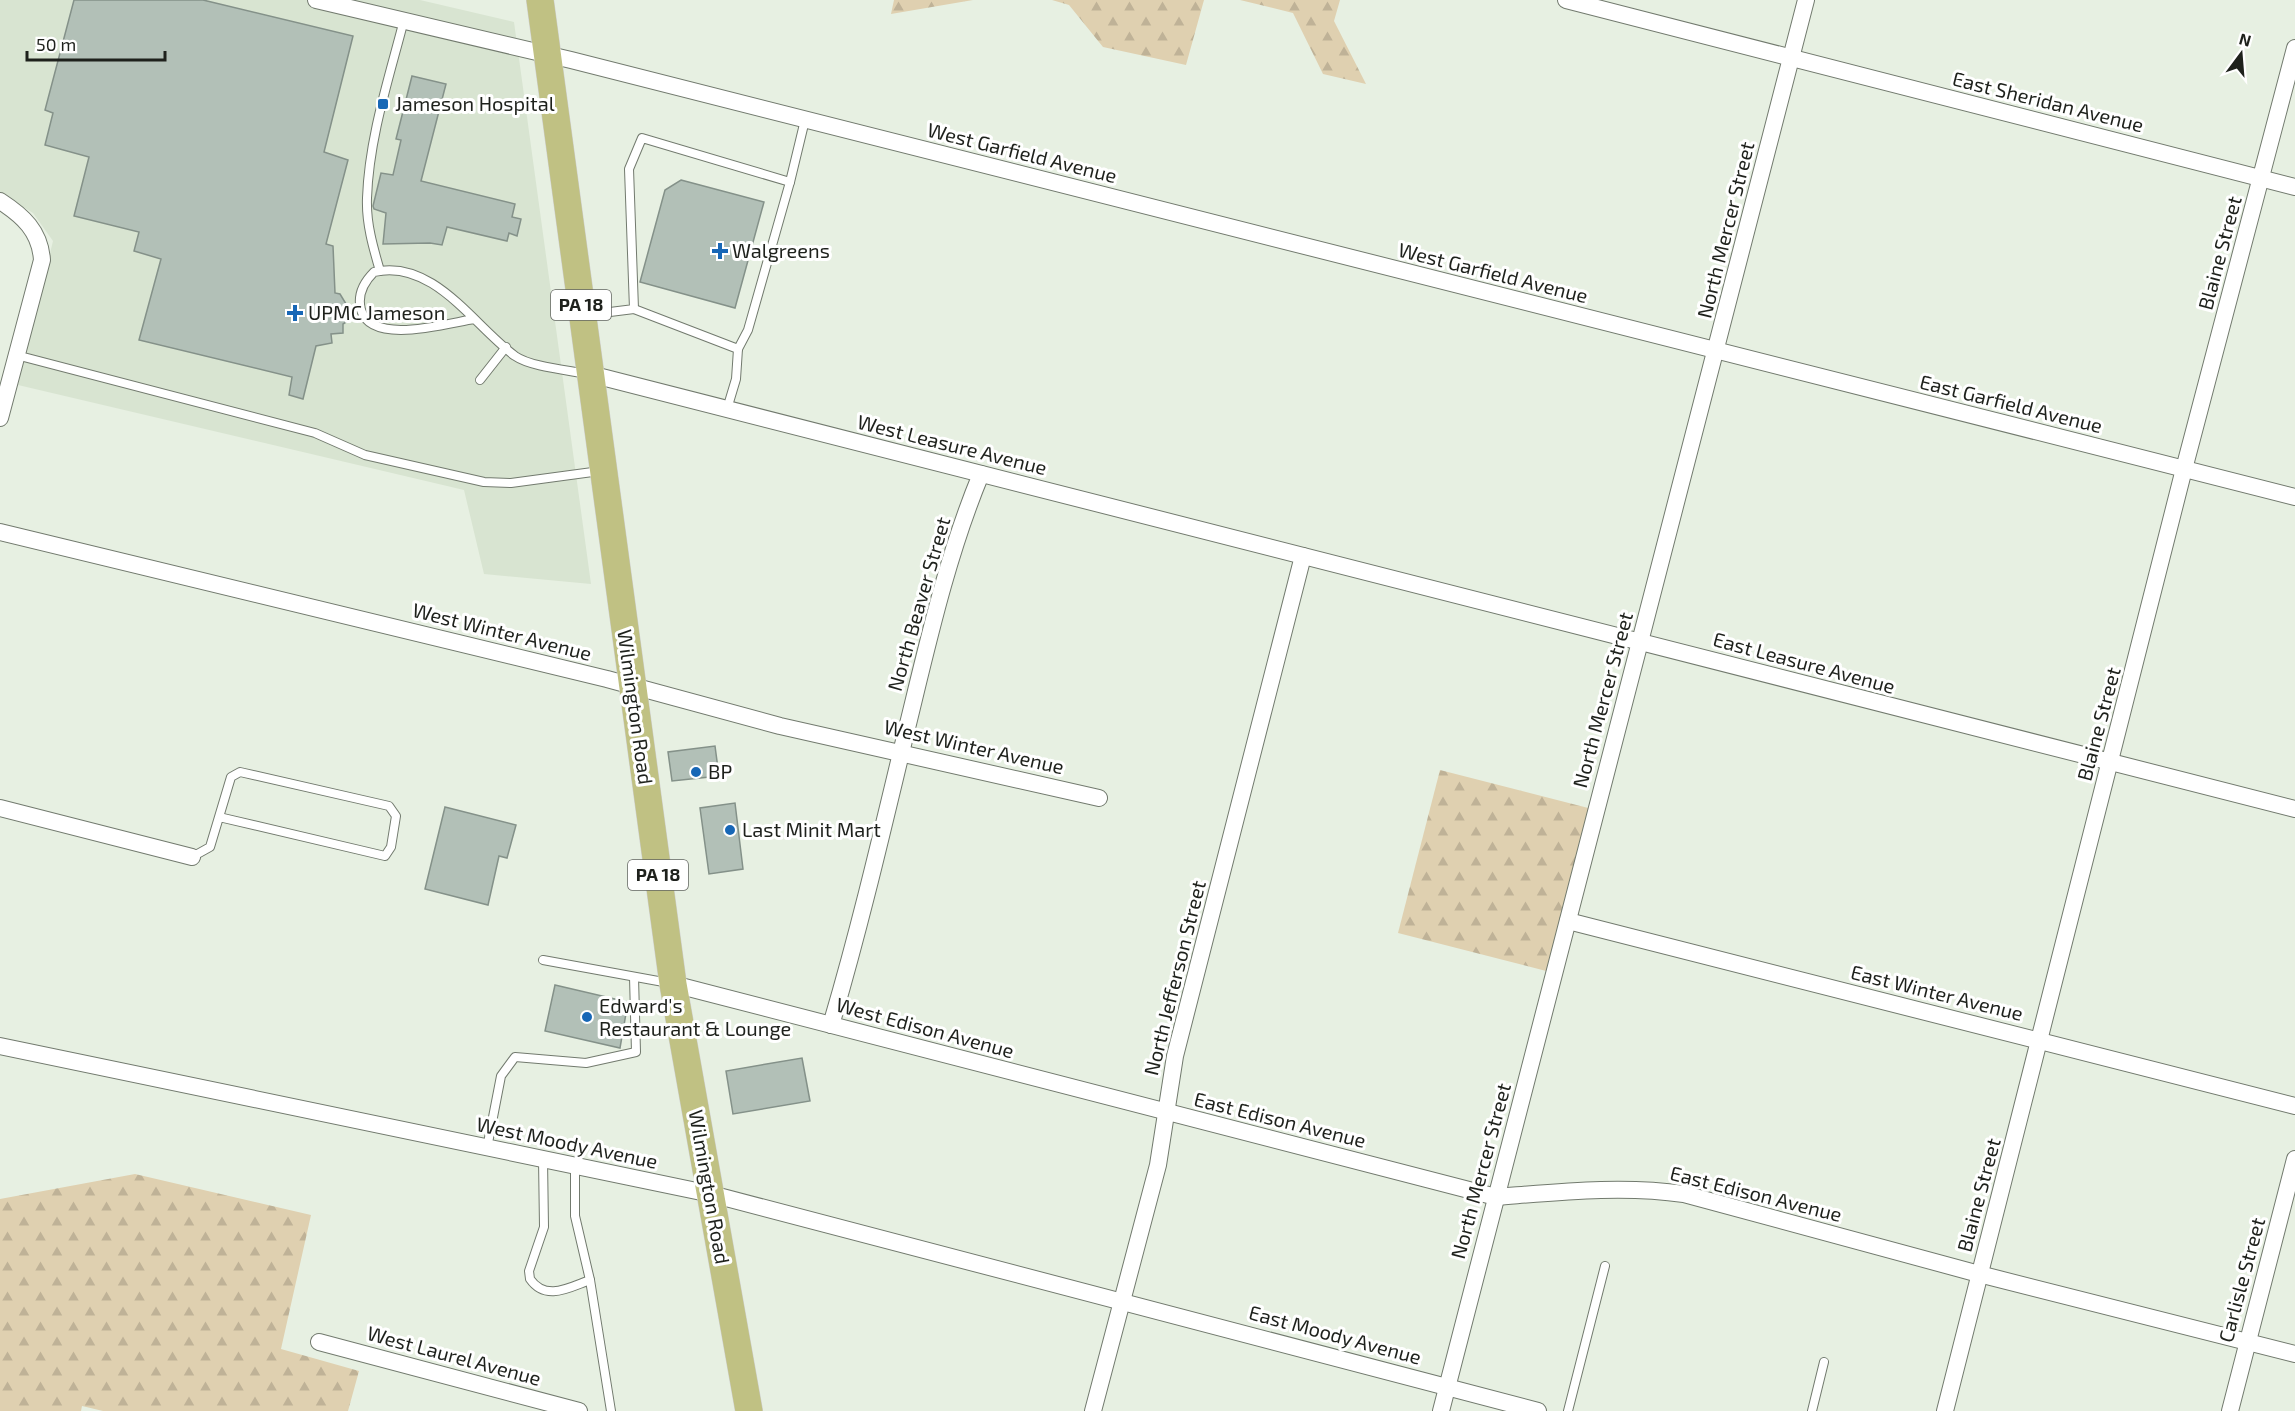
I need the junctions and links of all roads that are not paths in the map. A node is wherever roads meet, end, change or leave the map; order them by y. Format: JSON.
{"nodes":[{"id":1,"x":316,"y":0,"type":"edge"},
{"id":2,"x":540,"y":0,"type":"edge"},
{"id":3,"x":1566,"y":0,"type":"edge"},
{"id":4,"x":1806,"y":0,"type":"edge"},
{"id":5,"x":404,"y":20,"type":"junction"},
{"id":6,"x":2295,"y":48,"type":"edge"},
{"id":7,"x":547,"y":54,"type":"junction"},
{"id":8,"x":1791,"y":57,"type":"junction"},
{"id":9,"x":806,"y":120,"type":"junction"},
{"id":10,"x":2261,"y":179,"type":"junction"},
{"id":11,"x":790,"y":182,"type":"junction"},
{"id":12,"x":2295,"y":187,"type":"edge"},
{"id":13,"x":0,"y":201,"type":"edge"},
{"id":14,"x":380,"y":271,"type":"junction"},
{"id":15,"x":634,"y":309,"type":"junction"},
{"id":16,"x":582,"y":315,"type":"junction"},
{"id":17,"x":474,"y":319,"type":"junction"},
{"id":18,"x":506,"y":347,"type":"junction"},
{"id":19,"x":738,"y":350,"type":"junction"},
{"id":20,"x":1716,"y":351,"type":"junction"},
{"id":21,"x":16,"y":355,"type":"junction"},
{"id":22,"x":590,"y":374,"type":"junction"},
{"id":23,"x":480,"y":380,"type":"dead end"},
{"id":24,"x":727,"y":409,"type":"junction"},
{"id":25,"x":0,"y":418,"type":"edge"},
{"id":26,"x":2184,"y":470,"type":"junction"},
{"id":27,"x":603,"y":471,"type":"junction"},
{"id":28,"x":981,"y":474,"type":"junction"},
{"id":29,"x":2295,"y":497,"type":"edge"},
{"id":30,"x":0,"y":532,"type":"edge"},
{"id":31,"x":1303,"y":556,"type":"junction"},
{"id":32,"x":1640,"y":641,"type":"junction"},
{"id":33,"x":632,"y":686,"type":"junction"},
{"id":34,"x":901,"y":751,"type":"junction"},
{"id":35,"x":2110,"y":762,"type":"junction"},
{"id":36,"x":1099,"y":798,"type":"dead end"},
{"id":37,"x":0,"y":808,"type":"edge"},
{"id":38,"x":2295,"y":809,"type":"edge"},
{"id":39,"x":219,"y":817,"type":"junction"},
{"id":40,"x":192,"y":857,"type":"joint"},
{"id":41,"x":1568,"y":921,"type":"junction"},
{"id":42,"x":543,"y":960,"type":"dead end"},
{"id":43,"x":634,"y":977,"type":"junction"},
{"id":44,"x":673,"y":984,"type":"junction"},
{"id":45,"x":831,"y":1025,"type":"junction"},
{"id":46,"x":2040,"y":1041,"type":"junction"},
{"id":47,"x":0,"y":1046,"type":"edge"},
{"id":48,"x":2295,"y":1106,"type":"edge"},
{"id":49,"x":1166,"y":1112,"type":"junction"},
{"id":50,"x":487,"y":1148,"type":"junction"},
{"id":51,"x":543,"y":1159,"type":"junction"},
{"id":52,"x":2295,"y":1160,"type":"edge"},
{"id":53,"x":575,"y":1166,"type":"junction"},
{"id":54,"x":711,"y":1194,"type":"junction"},
{"id":55,"x":1496,"y":1197,"type":"junction"},
{"id":56,"x":1605,"y":1266,"type":"dead end"},
{"id":57,"x":1979,"y":1274,"type":"junction"},
{"id":58,"x":590,"y":1280,"type":"junction"},
{"id":59,"x":1122,"y":1301,"type":"junction"},
{"id":60,"x":319,"y":1342,"type":"dead end"},
{"id":61,"x":2247,"y":1342,"type":"junction"},
{"id":62,"x":2295,"y":1354,"type":"edge"},
{"id":63,"x":1824,"y":1362,"type":"dead end"},
{"id":64,"x":1447,"y":1387,"type":"junction"},
{"id":65,"x":579,"y":1411,"type":"edge"},
{"id":66,"x":611,"y":1411,"type":"edge"},
{"id":67,"x":749,"y":1411,"type":"edge"},
{"id":68,"x":1093,"y":1411,"type":"edge"},
{"id":69,"x":1441,"y":1411,"type":"edge"},
{"id":70,"x":1538,"y":1411,"type":"edge"},
{"id":71,"x":1568,"y":1411,"type":"edge"},
{"id":72,"x":1812,"y":1411,"type":"edge"},
{"id":73,"x":1945,"y":1411,"type":"edge"},
{"id":74,"x":2230,"y":1411,"type":"edge"}],
"edges":[{"from":1,"to":5,"type":"street","name":"West Garfield Avenue"},
{"from":2,"to":7,"type":"main road","name":"Wilmington Road","number":"PA 18"},
{"from":3,"to":8,"type":"street","name":"East Sheridan Avenue"},
{"from":4,"to":8,"type":"street","name":"North Mercer Street"},
{"from":5,"to":7,"type":"street","name":"West Garfield Avenue"},
{"from":5,"to":14,"type":"lane"},
{"from":6,"to":10,"type":"street","name":"Blaine Street"},
{"from":7,"to":9,"type":"street","name":"West Garfield Avenue"},
{"from":7,"to":16,"type":"main road","name":"Wilmington Road","number":"PA 18"},
{"from":8,"to":10,"type":"street","name":"East Sheridan Avenue"},
{"from":8,"to":20,"type":"street","name":"North Mercer Street"},
{"from":9,"to":11,"type":"lane"},
{"from":9,"to":20,"type":"street","name":"West Garfield Avenue"},
{"from":10,"to":12,"type":"street","name":"East Sheridan Avenue"},
{"from":10,"to":26,"type":"street","name":"Blaine Street"},
{"from":11,"to":15,"type":"lane"},
{"from":11,"to":19,"type":"lane"},
{"from":13,"to":21,"type":"street"},
{"from":14,"to":17,"type":"lane"},
{"from":14,"to":17,"type":"lane"},
{"from":15,"to":16,"type":"lane"},
{"from":15,"to":19,"type":"lane"},
{"from":16,"to":22,"type":"main road","name":"Wilmington Road","number":"PA 18"},
{"from":17,"to":18,"type":"lane"},
{"from":18,"to":22,"type":"lane"},
{"from":18,"to":23,"type":"lane"},
{"from":19,"to":24,"type":"lane"},
{"from":20,"to":26,"type":"street","name":"East Garfield Avenue"},
{"from":20,"to":32,"type":"street","name":"North Mercer Street"},
{"from":21,"to":25,"type":"street"},
{"from":21,"to":27,"type":"lane"},
{"from":22,"to":24,"type":"street","name":"West Leasure Avenue"},
{"from":22,"to":27,"type":"main road","name":"Wilmington Road","number":"PA 18"},
{"from":24,"to":28,"type":"street","name":"West Leasure Avenue"},
{"from":26,"to":29,"type":"street","name":"East Garfield Avenue"},
{"from":26,"to":35,"type":"street","name":"Blaine Street"},
{"from":27,"to":33,"type":"main road","name":"Wilmington Road","number":"PA 18"},
{"from":28,"to":31,"type":"street","name":"West Leasure Avenue"},
{"from":28,"to":34,"type":"street","name":"North Beaver Street"},
{"from":30,"to":33,"type":"street","name":"West Winter Avenue"},
{"from":31,"to":32,"type":"street","name":"East Leasure Avenue"},
{"from":31,"to":49,"type":"street","name":"North Jefferson Street"},
{"from":32,"to":35,"type":"street","name":"East Leasure Avenue"},
{"from":32,"to":41,"type":"street","name":"North Mercer Street"},
{"from":33,"to":34,"type":"street","name":"West Winter Avenue"},
{"from":33,"to":44,"type":"main road","name":"Wilmington Road","number":"PA 18"},
{"from":34,"to":36,"type":"street","name":"West Winter Avenue"},
{"from":34,"to":45,"type":"street","name":"North Beaver Street"},
{"from":35,"to":38,"type":"street","name":"East Leasure Avenue"},
{"from":35,"to":46,"type":"street","name":"Blaine Street"},
{"from":37,"to":40,"type":"street"},
{"from":39,"to":39,"type":"lane"},
{"from":39,"to":40,"type":"lane"},
{"from":41,"to":46,"type":"street","name":"East Winter Avenue"},
{"from":41,"to":55,"type":"street","name":"North Mercer Street"},
{"from":42,"to":43,"type":"lane"},
{"from":43,"to":44,"type":"lane"},
{"from":43,"to":50,"type":"lane"},
{"from":44,"to":45,"type":"street","name":"West Edison Avenue"},
{"from":44,"to":54,"type":"main road","name":"Wilmington Road","number":"PA 18"},
{"from":45,"to":49,"type":"street","name":"West Edison Avenue"},
{"from":46,"to":48,"type":"street","name":"East Winter Avenue"},
{"from":46,"to":57,"type":"street","name":"Blaine Street"},
{"from":47,"to":50,"type":"street","name":"West Moody Avenue"},
{"from":49,"to":55,"type":"street","name":"East Edison Avenue"},
{"from":49,"to":59,"type":"street","name":"North Jefferson Street"},
{"from":50,"to":51,"type":"street","name":"West Moody Avenue"},
{"from":51,"to":53,"type":"street","name":"West Moody Avenue"},
{"from":51,"to":58,"type":"lane"},
{"from":52,"to":61,"type":"street","name":"Carlisle Street"},
{"from":53,"to":54,"type":"street","name":"West Moody Avenue"},
{"from":53,"to":58,"type":"lane"},
{"from":54,"to":59,"type":"street","name":"West Moody Avenue"},
{"from":54,"to":67,"type":"main road","name":"Wilmington Road","number":"PA 18"},
{"from":55,"to":57,"type":"street","name":"East Edison Avenue"},
{"from":55,"to":64,"type":"street","name":"North Mercer Street"},
{"from":56,"to":71,"type":"lane"},
{"from":57,"to":61,"type":"street","name":"East Edison Avenue"},
{"from":57,"to":73,"type":"street","name":"Blaine Street"},
{"from":58,"to":66,"type":"lane"},
{"from":59,"to":64,"type":"street","name":"East Moody Avenue"},
{"from":59,"to":68,"type":"street","name":"North Jefferson Street"},
{"from":60,"to":65,"type":"street","name":"West Laurel Avenue"},
{"from":61,"to":62,"type":"street","name":"East Edison Avenue"},
{"from":61,"to":74,"type":"street","name":"Carlisle Street"},
{"from":63,"to":72,"type":"lane"},
{"from":64,"to":69,"type":"street","name":"North Mercer Street"},
{"from":64,"to":70,"type":"street","name":"East Moody Avenue"}]}
